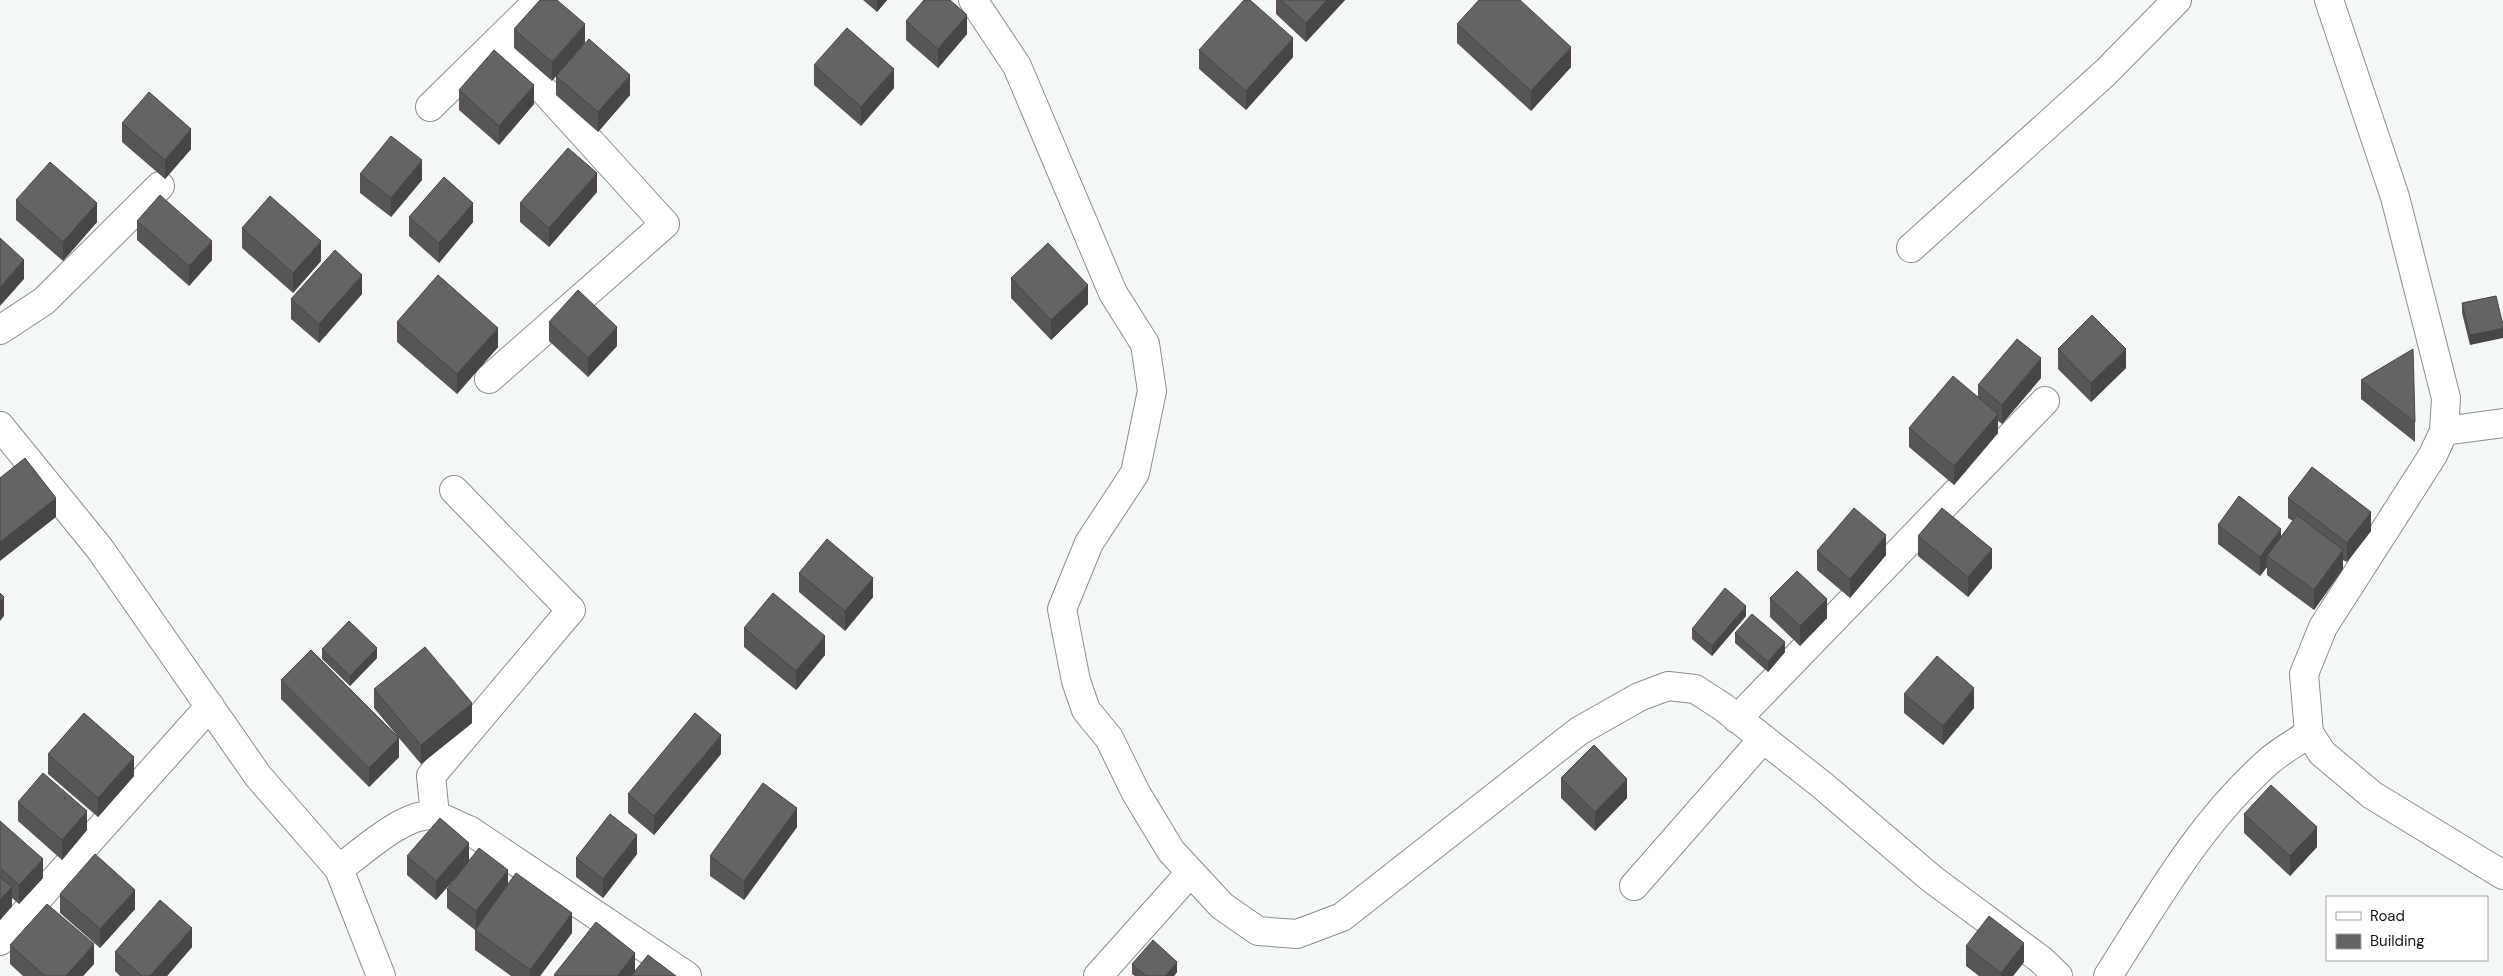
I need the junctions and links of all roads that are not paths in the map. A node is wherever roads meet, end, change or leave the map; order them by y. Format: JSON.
{"nodes":[{"id":1,"x":539,"y":0,"type":"edge"},
{"id":2,"x":973,"y":0,"type":"edge"},
{"id":3,"x":2177,"y":0,"type":"edge"},
{"id":4,"x":2329,"y":0,"type":"edge"},
{"id":5,"x":498,"y":40,"type":"junction"},
{"id":6,"x":430,"y":107,"type":"dead end"},
{"id":7,"x":160,"y":186,"type":"dead end"},
{"id":8,"x":1911,"y":248,"type":"dead end"},
{"id":9,"x":0,"y":330,"type":"edge"},
{"id":10,"x":490,"y":379,"type":"dead end"},
{"id":11,"x":2045,"y":401,"type":"dead end"},
{"id":12,"x":2503,"y":423,"type":"edge"},
{"id":13,"x":0,"y":426,"type":"edge"},
{"id":14,"x":2444,"y":431,"type":"junction"},
{"id":15,"x":454,"y":490,"type":"dead end"},
{"id":16,"x":210,"y":706,"type":"junction"},
{"id":17,"x":1738,"y":718,"type":"junction"},
{"id":18,"x":2309,"y":734,"type":"junction"},
{"id":19,"x":1762,"y":740,"type":"junction"},
{"id":20,"x":435,"y":815,"type":"junction"},
{"id":21,"x":339,"y":869,"type":"junction"},
{"id":22,"x":1190,"y":873,"type":"junction"},
{"id":23,"x":2503,"y":875,"type":"edge"},
{"id":24,"x":1634,"y":886,"type":"dead end"},
{"id":25,"x":0,"y":941,"type":"edge"},
{"id":26,"x":381,"y":976,"type":"edge"},
{"id":27,"x":687,"y":976,"type":"edge"},
{"id":28,"x":1098,"y":976,"type":"edge"},
{"id":29,"x":2058,"y":976,"type":"edge"},
{"id":30,"x":2108,"y":976,"type":"edge"}],
"edges":[{"from":1,"to":5,"type":"street"},
{"from":2,"to":22,"type":"street"},
{"from":3,"to":8,"type":"street"},
{"from":4,"to":14,"type":"street"},
{"from":5,"to":6,"type":"street"},
{"from":5,"to":10,"type":"street"},
{"from":7,"to":9,"type":"street"},
{"from":11,"to":17,"type":"street"},
{"from":12,"to":14,"type":"street"},
{"from":13,"to":16,"type":"street"},
{"from":14,"to":18,"type":"street"},
{"from":15,"to":20,"type":"street"},
{"from":16,"to":21,"type":"street"},
{"from":16,"to":25,"type":"street"},
{"from":17,"to":19,"type":"street"},
{"from":17,"to":22,"type":"street"},
{"from":18,"to":23,"type":"street"},
{"from":18,"to":30,"type":"street"},
{"from":19,"to":24,"type":"street"},
{"from":19,"to":29,"type":"street"},
{"from":20,"to":21,"type":"street"},
{"from":20,"to":27,"type":"street"},
{"from":21,"to":26,"type":"street"},
{"from":22,"to":28,"type":"street"}]}
